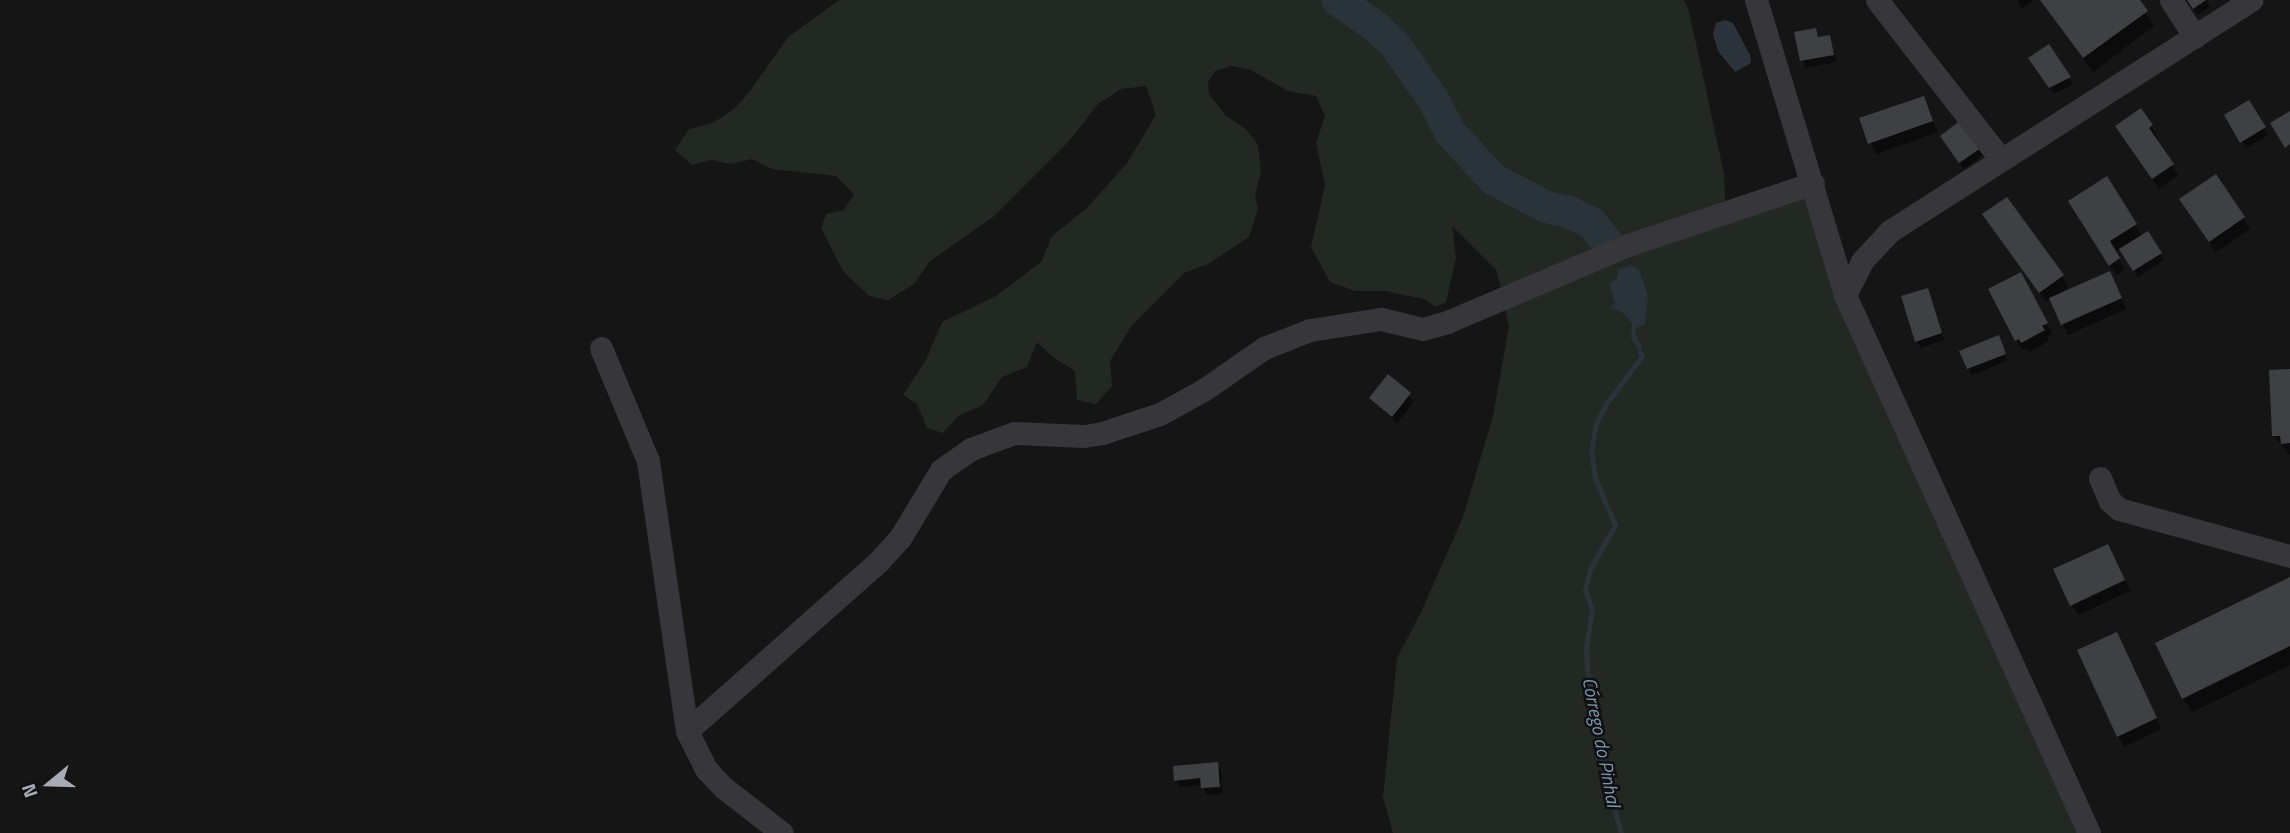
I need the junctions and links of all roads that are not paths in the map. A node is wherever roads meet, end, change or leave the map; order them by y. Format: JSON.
{"nodes":[{"id":1,"x":1756,"y":0,"type":"edge"},
{"id":2,"x":1877,"y":0,"type":"edge"},
{"id":3,"x":2171,"y":0,"type":"edge"},
{"id":4,"x":2251,"y":0,"type":"edge"},
{"id":5,"x":2195,"y":37,"type":"junction"},
{"id":6,"x":2000,"y":158,"type":"junction"},
{"id":7,"x":1813,"y":183,"type":"junction"},
{"id":8,"x":1845,"y":295,"type":"junction"},
{"id":9,"x":601,"y":348,"type":"dead end"},
{"id":10,"x":2100,"y":478,"type":"dead end"},
{"id":11,"x":2290,"y":556,"type":"edge"},
{"id":12,"x":687,"y":731,"type":"junction"},
{"id":13,"x":782,"y":833,"type":"edge"},
{"id":14,"x":2089,"y":833,"type":"edge"}],
"edges":[{"from":1,"to":7,"type":"street"},
{"from":2,"to":6,"type":"street"},
{"from":3,"to":5,"type":"street"},
{"from":4,"to":5,"type":"street"},
{"from":5,"to":6,"type":"street"},
{"from":6,"to":8,"type":"street"},
{"from":7,"to":8,"type":"street"},
{"from":7,"to":12,"type":"street"},
{"from":8,"to":14,"type":"street"},
{"from":9,"to":12,"type":"street"},
{"from":10,"to":11,"type":"street"},
{"from":12,"to":13,"type":"street"}]}
